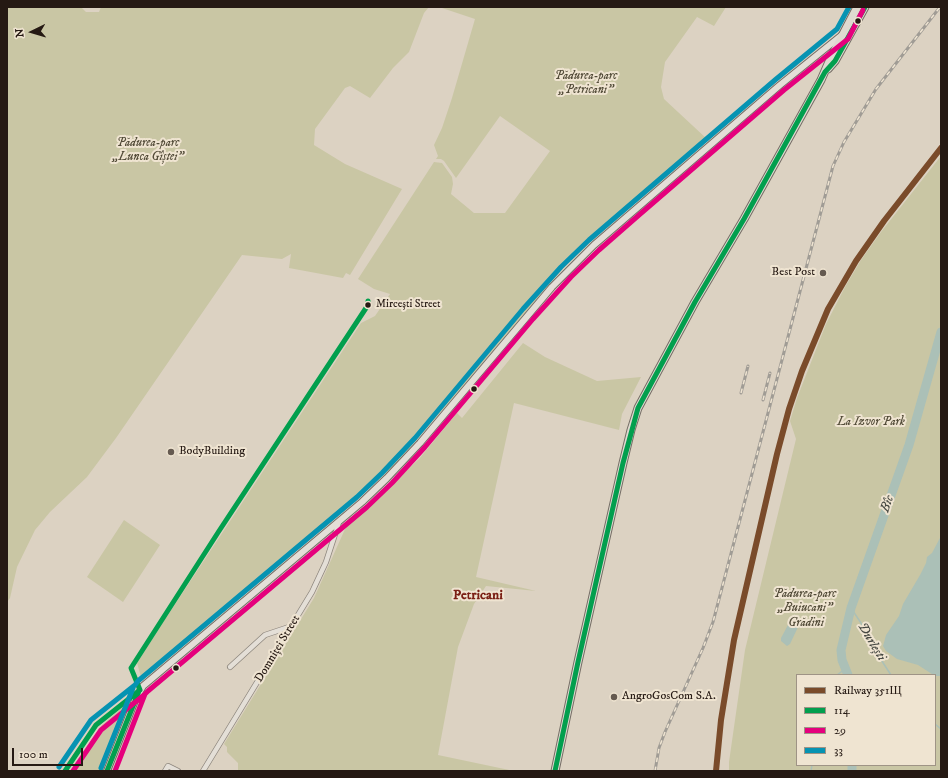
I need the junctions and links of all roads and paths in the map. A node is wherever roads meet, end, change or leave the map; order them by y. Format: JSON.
{"nodes":[{"id":1,"x":857,"y":7,"type":"edge"},
{"id":2,"x":865,"y":7,"type":"edge"},
{"id":3,"x":854,"y":26,"type":"junction"},
{"id":4,"x":843,"y":34,"type":"junction"},
{"id":5,"x":825,"y":72,"type":"junction"},
{"id":6,"x":339,"y":521,"type":"junction"},
{"id":7,"x":292,"y":626,"type":"junction"},
{"id":8,"x":230,"y":667,"type":"dead end"},
{"id":9,"x":167,"y":769,"type":"edge"},
{"id":10,"x":107,"y":771,"type":"edge"},
{"id":11,"x":178,"y":771,"type":"edge"},
{"id":12,"x":203,"y":771,"type":"edge"},
{"id":13,"x":555,"y":771,"type":"edge"}],
"edges":[{"from":1,"to":4,"type":"main road"},
{"from":2,"to":3,"type":"main road"},
{"from":3,"to":4,"type":"main road"},
{"from":3,"to":5,"type":"main road"},
{"from":4,"to":5,"type":"main road"},
{"from":4,"to":6,"type":"main road"},
{"from":5,"to":13,"type":"main road"},
{"from":6,"to":7,"type":"street","name":"Domniței Street"},
{"from":6,"to":10,"type":"main road"},
{"from":7,"to":8,"type":"street"},
{"from":7,"to":12,"type":"street","name":"Domniței Street"},
{"from":9,"to":11,"type":"street"}]}
